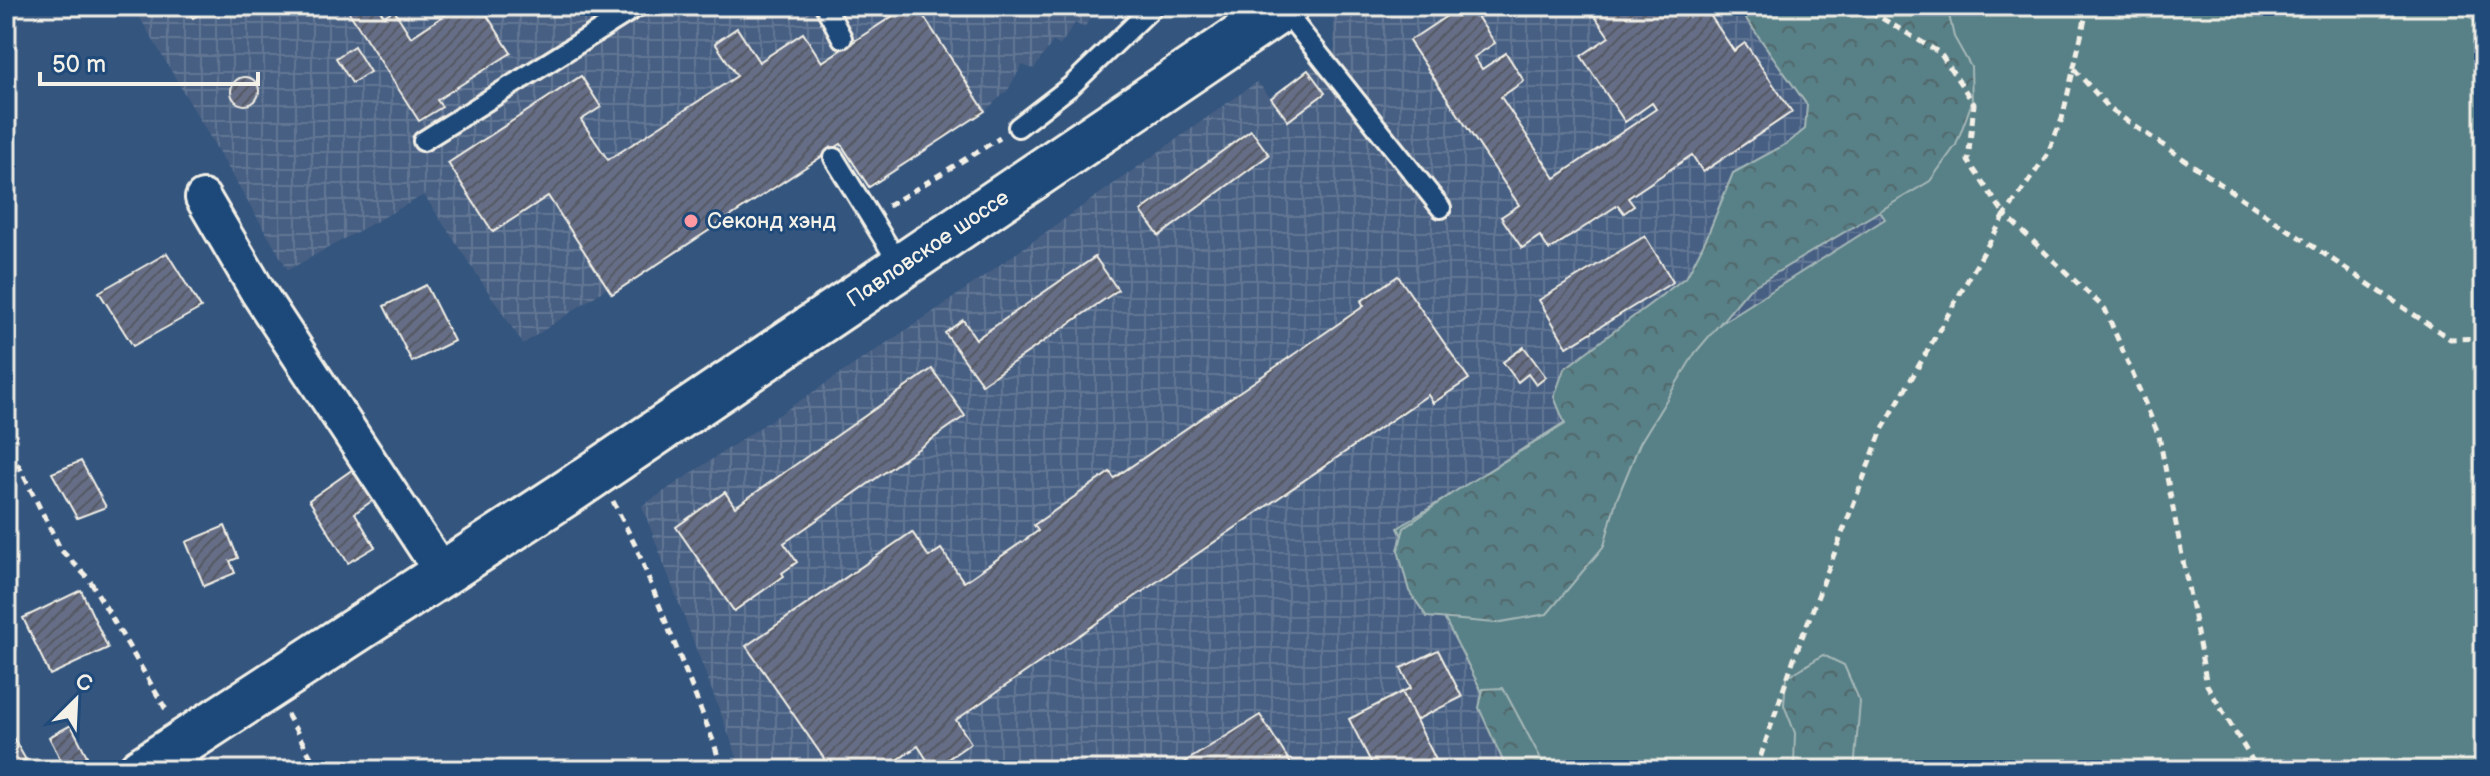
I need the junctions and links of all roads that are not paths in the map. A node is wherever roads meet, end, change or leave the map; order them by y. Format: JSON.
{"nodes":[{"id":1,"x":638,"y":6,"type":"edge"},
{"id":2,"x":825,"y":6,"type":"edge"},
{"id":3,"x":1154,"y":6,"type":"edge"},
{"id":4,"x":1270,"y":11,"type":"edge"},
{"id":5,"x":842,"y":38,"type":"dead end"},
{"id":6,"x":1018,"y":127,"type":"road end"},
{"id":7,"x":423,"y":141,"type":"dead end"},
{"id":8,"x":834,"y":158,"type":"dead end"},
{"id":9,"x":203,"y":198,"type":"dead end"},
{"id":10,"x":1441,"y":208,"type":"dead end"},
{"id":11,"x":901,"y":267,"type":"junction"},
{"id":12,"x":443,"y":574,"type":"junction"},
{"id":13,"x":141,"y":770,"type":"edge"}],
"edges":[{"from":1,"to":7,"type":"lane"},
{"from":2,"to":5,"type":"lane"},
{"from":3,"to":6,"type":"lane"},
{"from":4,"to":10,"type":"lane"},
{"from":4,"to":11,"type":"main road","name":"Павловское шоссе"},
{"from":8,"to":11,"type":"lane"},
{"from":9,"to":12,"type":"street"},
{"from":11,"to":12,"type":"main road","name":"Павловское шоссе"},
{"from":12,"to":13,"type":"main road","name":"Павловское шоссе"}]}
